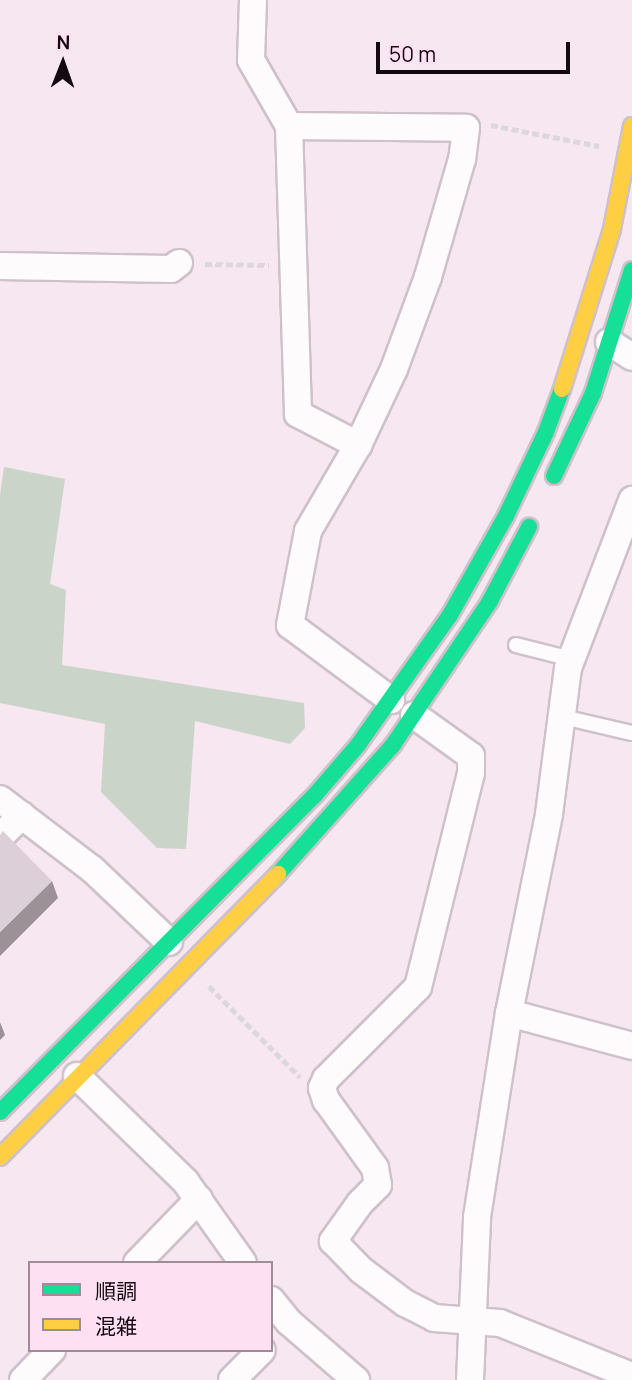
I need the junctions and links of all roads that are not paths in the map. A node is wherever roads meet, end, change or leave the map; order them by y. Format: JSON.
{"nodes":[{"id":1,"x":253,"y":0,"type":"edge"},
{"id":2,"x":632,"y":125,"type":"edge"},
{"id":3,"x":289,"y":126,"type":"junction"},
{"id":4,"x":179,"y":263,"type":"road end"},
{"id":5,"x":0,"y":266,"type":"edge"},
{"id":6,"x":632,"y":270,"type":"edge"},
{"id":7,"x":609,"y":342,"type":"junction"},
{"id":8,"x":632,"y":357,"type":"edge"},
{"id":9,"x":358,"y":446,"type":"junction"},
{"id":10,"x":548,"y":490,"type":"dead end"},
{"id":11,"x":632,"y":500,"type":"edge"},
{"id":12,"x":536,"y":515,"type":"dead end"},
{"id":13,"x":516,"y":645,"type":"dead end"},
{"id":14,"x":571,"y":659,"type":"junction"},
{"id":15,"x":391,"y":700,"type":"junction"},
{"id":16,"x":414,"y":715,"type":"junction"},
{"id":17,"x":563,"y":717,"type":"junction"},
{"id":18,"x":632,"y":733,"type":"edge"},
{"id":19,"x":0,"y":799,"type":"edge"},
{"id":20,"x":22,"y":815,"type":"junction"},
{"id":21,"x":0,"y":837,"type":"edge"},
{"id":22,"x":169,"y":942,"type":"junction"},
{"id":23,"x":509,"y":1013,"type":"junction"},
{"id":24,"x":632,"y":1046,"type":"edge"},
{"id":25,"x":77,"y":1076,"type":"junction"},
{"id":26,"x":0,"y":1112,"type":"edge"},
{"id":27,"x":0,"y":1157,"type":"edge"},
{"id":28,"x":199,"y":1199,"type":"junction"},
{"id":29,"x":139,"y":1261,"type":"edge"},
{"id":30,"x":242,"y":1261,"type":"edge"},
{"id":31,"x":273,"y":1307,"type":"edge"},
{"id":32,"x":470,"y":1323,"type":"junction"},
{"id":33,"x":280,"y":1331,"type":"edge"},
{"id":34,"x":50,"y":1352,"type":"edge"},
{"id":35,"x":260,"y":1352,"type":"edge"},
{"id":36,"x":632,"y":1376,"type":"edge"},
{"id":37,"x":23,"y":1380,"type":"edge"},
{"id":38,"x":232,"y":1380,"type":"edge"},
{"id":39,"x":356,"y":1380,"type":"edge"},
{"id":40,"x":470,"y":1380,"type":"edge"}],
"edges":[{"from":1,"to":3,"type":"street"},
{"from":2,"to":15,"type":"street"},
{"from":3,"to":9,"type":"street"},
{"from":3,"to":9,"type":"street"},
{"from":4,"to":5,"type":"street"},
{"from":6,"to":7,"type":"street"},
{"from":7,"to":8,"type":"street"},
{"from":7,"to":10,"type":"street"},
{"from":9,"to":15,"type":"street"},
{"from":11,"to":14,"type":"street"},
{"from":12,"to":16,"type":"street"},
{"from":13,"to":14,"type":"lane"},
{"from":14,"to":17,"type":"street"},
{"from":15,"to":22,"type":"street"},
{"from":16,"to":25,"type":"street"},
{"from":16,"to":32,"type":"street"},
{"from":17,"to":18,"type":"lane"},
{"from":17,"to":23,"type":"street"},
{"from":19,"to":20,"type":"street"},
{"from":20,"to":21,"type":"street"},
{"from":20,"to":22,"type":"street"},
{"from":22,"to":26,"type":"street"},
{"from":23,"to":24,"type":"street"},
{"from":23,"to":32,"type":"street"},
{"from":25,"to":27,"type":"street"},
{"from":25,"to":28,"type":"street"},
{"from":28,"to":29,"type":"street"},
{"from":28,"to":30,"type":"street"},
{"from":31,"to":33,"type":"street"},
{"from":32,"to":36,"type":"street"},
{"from":32,"to":40,"type":"street"},
{"from":33,"to":39,"type":"street"},
{"from":34,"to":37,"type":"street"},
{"from":35,"to":38,"type":"street"}]}
